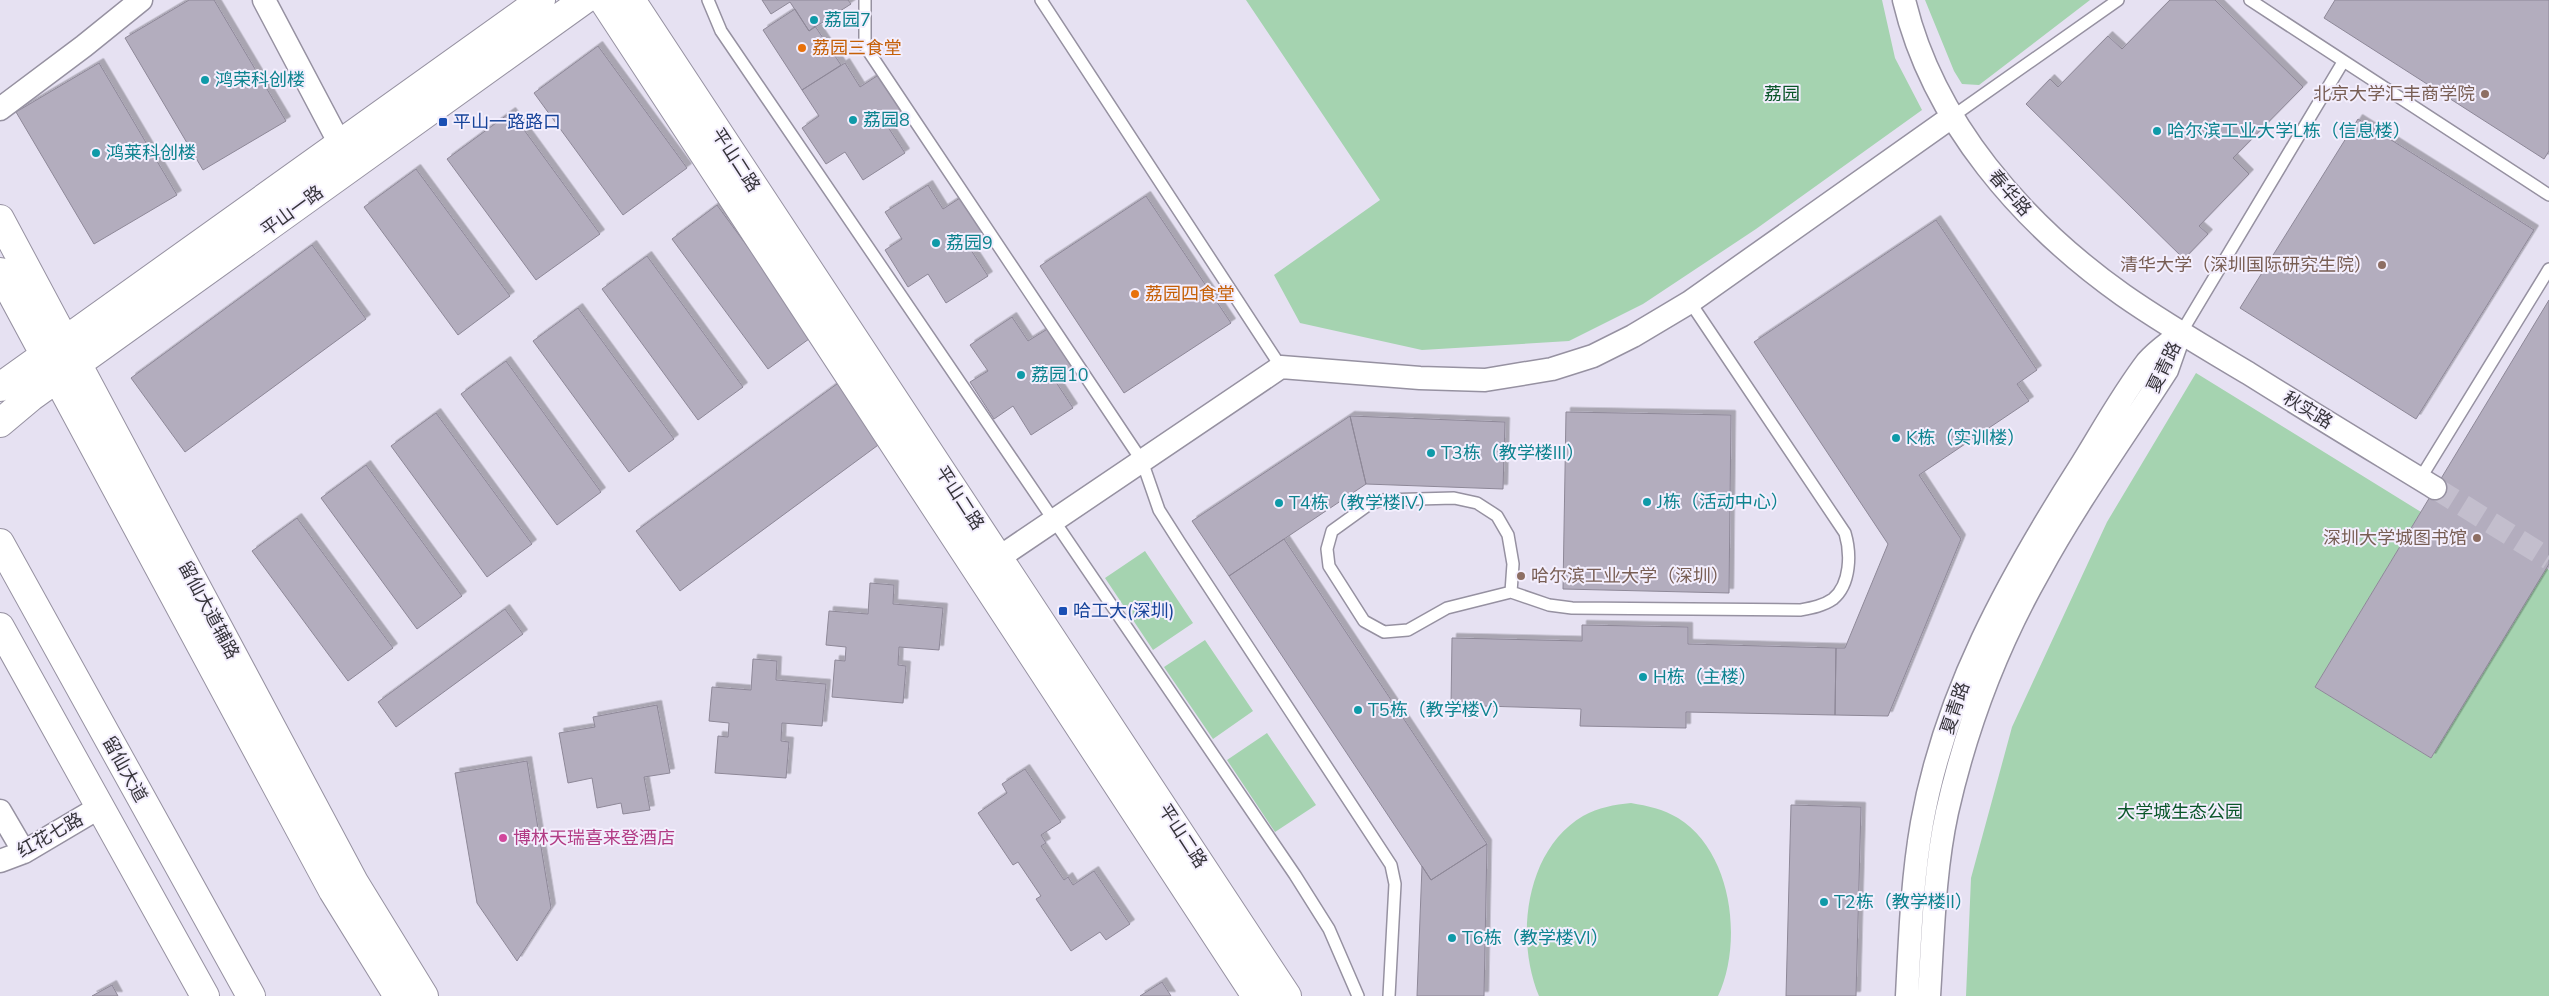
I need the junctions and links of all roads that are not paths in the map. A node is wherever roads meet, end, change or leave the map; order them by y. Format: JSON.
{"nodes":[{"id":1,"x":141,"y":0,"type":"edge"},
{"id":2,"x":264,"y":0,"type":"edge"},
{"id":3,"x":541,"y":0,"type":"edge"},
{"id":4,"x":584,"y":0,"type":"edge"},
{"id":5,"x":603,"y":0,"type":"edge"},
{"id":6,"x":631,"y":0,"type":"edge"},
{"id":7,"x":708,"y":0,"type":"edge"},
{"id":8,"x":865,"y":0,"type":"edge"},
{"id":9,"x":1041,"y":0,"type":"edge"},
{"id":10,"x":1904,"y":0,"type":"edge"},
{"id":11,"x":2118,"y":0,"type":"edge"},
{"id":12,"x":2250,"y":0,"type":"edge"},
{"id":13,"x":2343,"y":62,"type":"junction"},
{"id":14,"x":0,"y":109,"type":"edge"},
{"id":15,"x":1953,"y":116,"type":"junction"},
{"id":16,"x":340,"y":144,"type":"junction"},
{"id":17,"x":2549,"y":194,"type":"edge"},
{"id":18,"x":0,"y":220,"type":"edge"},
{"id":19,"x":2549,"y":269,"type":"edge"},
{"id":20,"x":0,"y":272,"type":"edge"},
{"id":21,"x":1690,"y":302,"type":"junction"},
{"id":22,"x":2181,"y":332,"type":"junction"},
{"id":23,"x":61,"y":360,"type":"junction"},
{"id":24,"x":1281,"y":367,"type":"junction"},
{"id":25,"x":0,"y":387,"type":"edge"},
{"id":26,"x":0,"y":423,"type":"edge"},
{"id":27,"x":1142,"y":461,"type":"junction"},
{"id":28,"x":2428,"y":484,"type":"joint"},
{"id":29,"x":1054,"y":521,"type":"junction"},
{"id":30,"x":0,"y":543,"type":"edge"},
{"id":31,"x":989,"y":565,"type":"junction"},
{"id":32,"x":1511,"y":592,"type":"junction"},
{"id":33,"x":0,"y":627,"type":"edge"},
{"id":34,"x":100,"y":807,"type":"junction"},
{"id":35,"x":0,"y":811,"type":"edge"},
{"id":36,"x":24,"y":852,"type":"junction"},
{"id":37,"x":0,"y":861,"type":"edge"},
{"id":38,"x":205,"y":996,"type":"edge"},
{"id":39,"x":250,"y":996,"type":"edge"},
{"id":40,"x":398,"y":996,"type":"edge"},
{"id":41,"x":424,"y":996,"type":"edge"},
{"id":42,"x":1256,"y":996,"type":"edge"},
{"id":43,"x":1287,"y":996,"type":"edge"},
{"id":44,"x":1358,"y":996,"type":"edge"},
{"id":45,"x":1389,"y":996,"type":"edge"},
{"id":46,"x":1907,"y":996,"type":"edge"},
{"id":47,"x":1929,"y":996,"type":"edge"}],
"edges":[{"from":1,"to":14,"type":"street"},
{"from":2,"to":16,"type":"street"},
{"from":3,"to":16,"type":"street","name":"平山一路"},
{"from":4,"to":23,"type":"street","name":"平山一路"},
{"from":5,"to":31,"type":"street","name":"平山二路"},
{"from":6,"to":31,"type":"street","name":"平山二路"},
{"from":7,"to":29,"type":"lane"},
{"from":8,"to":27,"type":"lane"},
{"from":9,"to":24,"type":"lane"},
{"from":10,"to":15,"type":"street","name":"春华路"},
{"from":11,"to":15,"type":"lane"},
{"from":12,"to":13,"type":"lane"},
{"from":13,"to":17,"type":"lane"},
{"from":13,"to":22,"type":"lane"},
{"from":15,"to":21,"type":"street"},
{"from":15,"to":22,"type":"street","name":"春华路"},
{"from":16,"to":23,"type":"street","name":"平山一路"},
{"from":18,"to":23,"type":"street","name":"留仙大道辅路"},
{"from":19,"to":28,"type":"lane"},
{"from":20,"to":23,"type":"street","name":"留仙大道辅路"},
{"from":21,"to":24,"type":"street"},
{"from":21,"to":32,"type":"lane"},
{"from":22,"to":28,"type":"street","name":"秋实路"},
{"from":22,"to":46,"type":"street","name":"夏青路"},
{"from":22,"to":47,"type":"street","name":"夏青路"},
{"from":23,"to":25,"type":"street","name":"平山一路"},
{"from":23,"to":26,"type":"street","name":"平山一路"},
{"from":23,"to":40,"type":"street","name":"留仙大道辅路"},
{"from":23,"to":41,"type":"street","name":"留仙大道辅路"},
{"from":24,"to":27,"type":"street"},
{"from":27,"to":29,"type":"street"},
{"from":27,"to":45,"type":"lane"},
{"from":29,"to":31,"type":"street"},
{"from":29,"to":44,"type":"lane"},
{"from":30,"to":39,"type":"street","name":"留仙大道"},
{"from":31,"to":42,"type":"street","name":"平山二路"},
{"from":31,"to":43,"type":"street","name":"平山二路"},
{"from":32,"to":32,"type":"lane"},
{"from":33,"to":34,"type":"street"},
{"from":34,"to":36,"type":"street","name":"红花七路"},
{"from":34,"to":38,"type":"street"},
{"from":35,"to":36,"type":"street"},
{"from":36,"to":37,"type":"street","name":"红花七路"}]}
